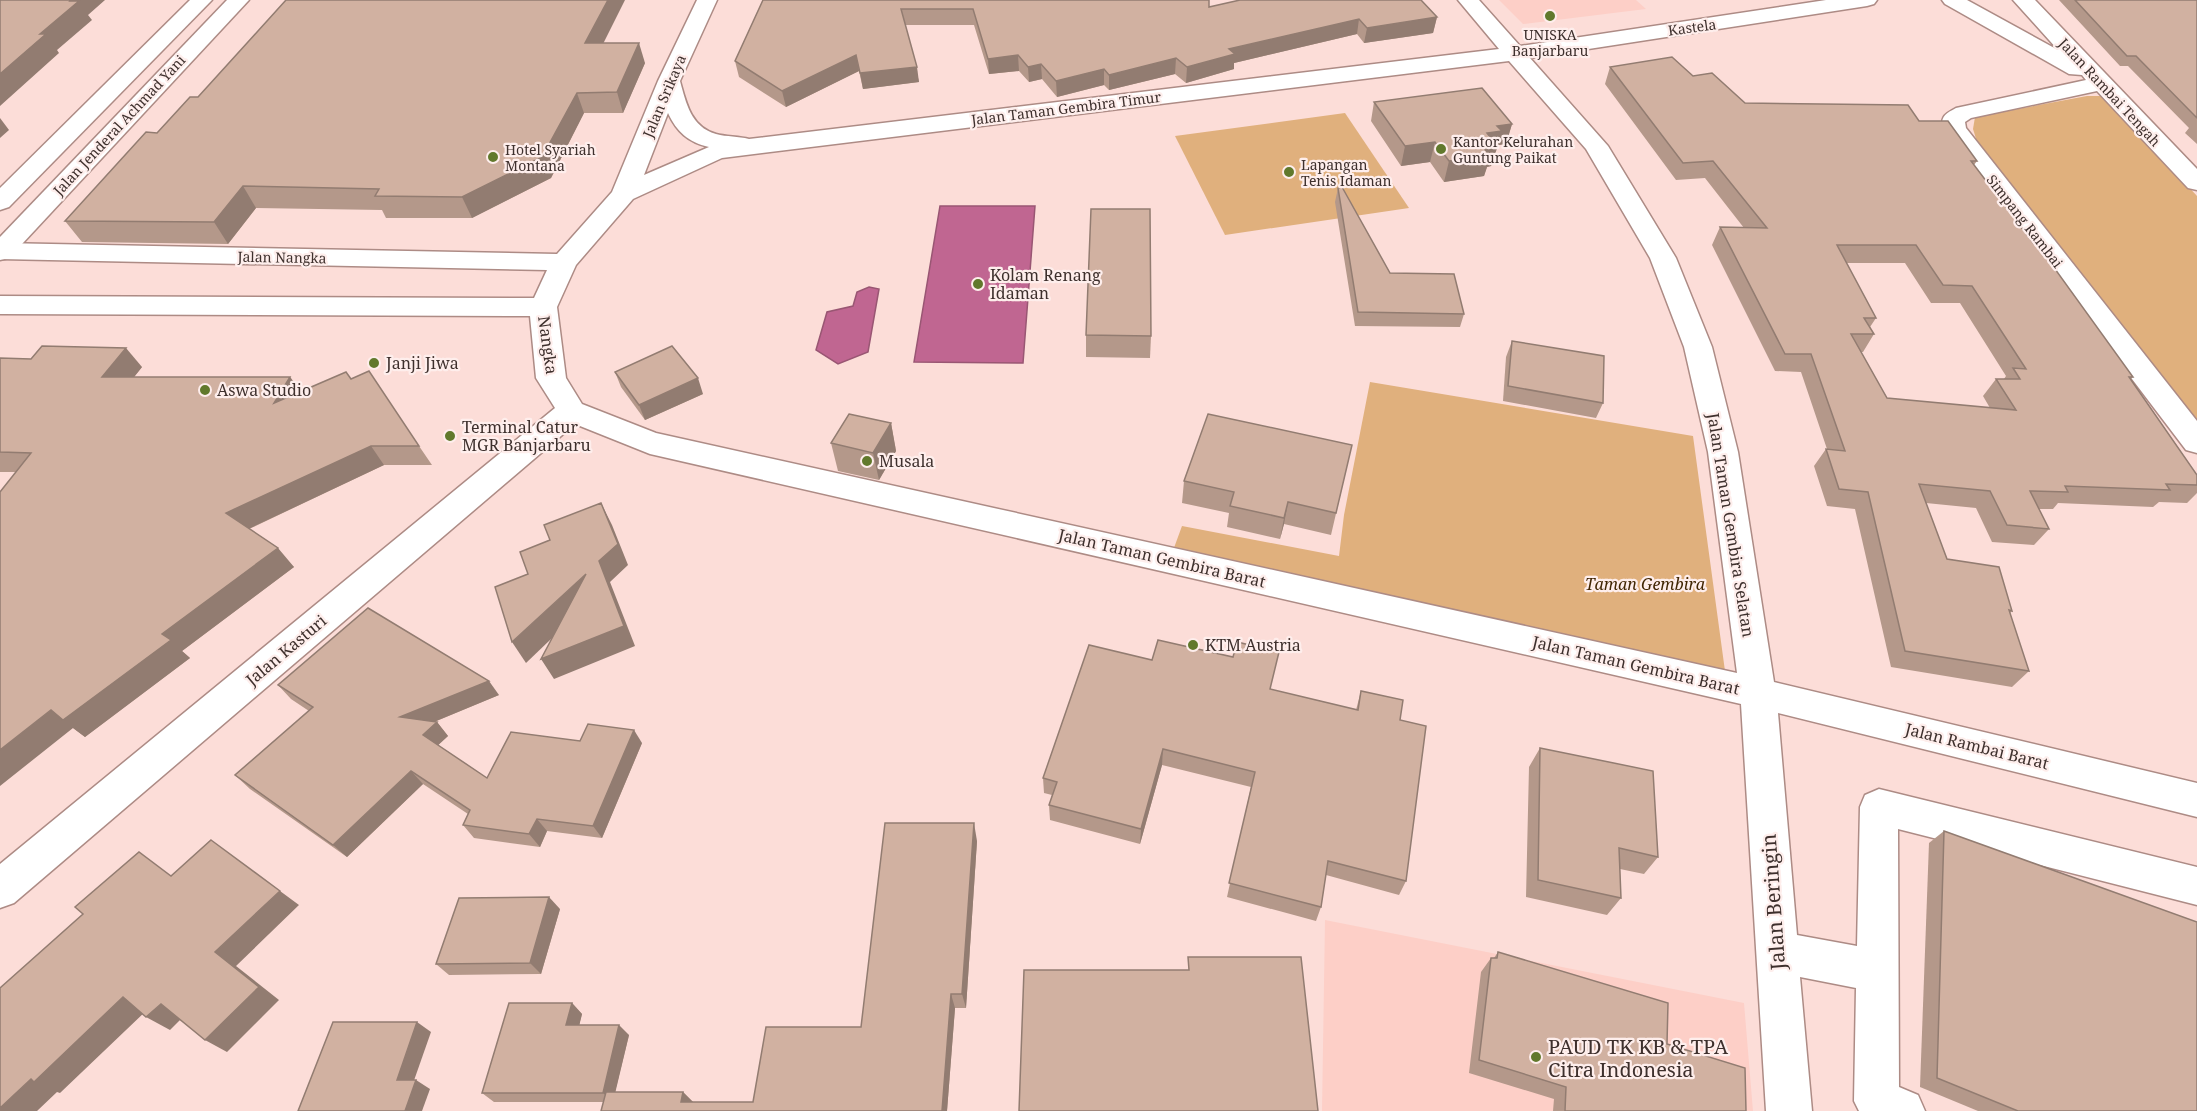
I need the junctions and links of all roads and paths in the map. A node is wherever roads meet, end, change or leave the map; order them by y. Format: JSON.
{"nodes":[{"id":1,"x":202,"y":0,"type":"edge"},
{"id":2,"x":239,"y":0,"type":"edge"},
{"id":3,"x":707,"y":0,"type":"edge"},
{"id":4,"x":1468,"y":0,"type":"edge"},
{"id":5,"x":1867,"y":0,"type":"edge"},
{"id":6,"x":1952,"y":0,"type":"edge"},
{"id":7,"x":2023,"y":0,"type":"edge"},
{"id":8,"x":1821,"y":4,"type":"edge"},
{"id":9,"x":1516,"y":53,"type":"junction"},
{"id":10,"x":669,"y":81,"type":"junction"},
{"id":11,"x":2102,"y":83,"type":"junction"},
{"id":12,"x":756,"y":145,"type":"junction"},
{"id":13,"x":2197,"y":183,"type":"edge"},
{"id":14,"x":624,"y":194,"type":"junction"},
{"id":15,"x":0,"y":202,"type":"edge"},
{"id":16,"x":0,"y":252,"type":"edge"},
{"id":17,"x":564,"y":262,"type":"junction"},
{"id":18,"x":0,"y":305,"type":"edge"},
{"id":19,"x":543,"y":307,"type":"junction"},
{"id":20,"x":572,"y":411,"type":"junction"},
{"id":21,"x":2197,"y":442,"type":"edge"},
{"id":22,"x":1758,"y":693,"type":"junction"},
{"id":23,"x":2197,"y":800,"type":"edge"},
{"id":24,"x":2197,"y":886,"type":"edge"},
{"id":25,"x":0,"y":889,"type":"edge"},
{"id":26,"x":1776,"y":952,"type":"junction"},
{"id":27,"x":1877,"y":970,"type":"junction"},
{"id":28,"x":1789,"y":1111,"type":"edge"},
{"id":29,"x":1902,"y":1111,"type":"edge"}],
"edges":[{"from":1,"to":15,"type":"main road","name":"Jalan Jenderal Achmad Yani"},
{"from":2,"to":16,"type":"main road","name":"Jalan Jenderal Achmad Yani"},
{"from":3,"to":10,"type":"main road","name":"Jalan Srikaya"},
{"from":4,"to":9,"type":"main road","name":"Jalan Taman Gembira Selatan"},
{"from":5,"to":8,"type":"main road","name":"Kastela"},
{"from":6,"to":11,"type":"main road"},
{"from":7,"to":11,"type":"main road","name":"Jalan Rambai Tengah"},
{"from":8,"to":9,"type":"main road","name":"Kastela"},
{"from":9,"to":12,"type":"main road","name":"Jalan Taman Gembira Timur"},
{"from":9,"to":22,"type":"main road","name":"Jalan Taman Gembira Selatan"},
{"from":10,"to":12,"type":"main road"},
{"from":10,"to":14,"type":"main road","name":"Jalan Srikaya"},
{"from":11,"to":13,"type":"main road","name":"Jalan Rambai Tengah"},
{"from":11,"to":21,"type":"main road","name":"Simpang Rambai"},
{"from":12,"to":14,"type":"main road","name":"Jalan Taman Gembira Timur"},
{"from":14,"to":17,"type":"main road","name":"Nangka"},
{"from":16,"to":17,"type":"main road","name":"Jalan Nangka"},
{"from":17,"to":19,"type":"main road","name":"Nangka"},
{"from":18,"to":19,"type":"main road"},
{"from":19,"to":20,"type":"main road","name":"Nangka"},
{"from":20,"to":22,"type":"main road","name":"Jalan Taman Gembira Barat"},
{"from":20,"to":25,"type":"main road","name":"Jalan Kasturi"},
{"from":22,"to":23,"type":"main road","name":"Jalan Rambai Barat"},
{"from":22,"to":26,"type":"main road","name":"Jalan Beringin"},
{"from":24,"to":27,"type":"main road"},
{"from":26,"to":27,"type":"main road"},
{"from":26,"to":28,"type":"main road","name":"Jalan Beringin"},
{"from":27,"to":29,"type":"main road"}]}
